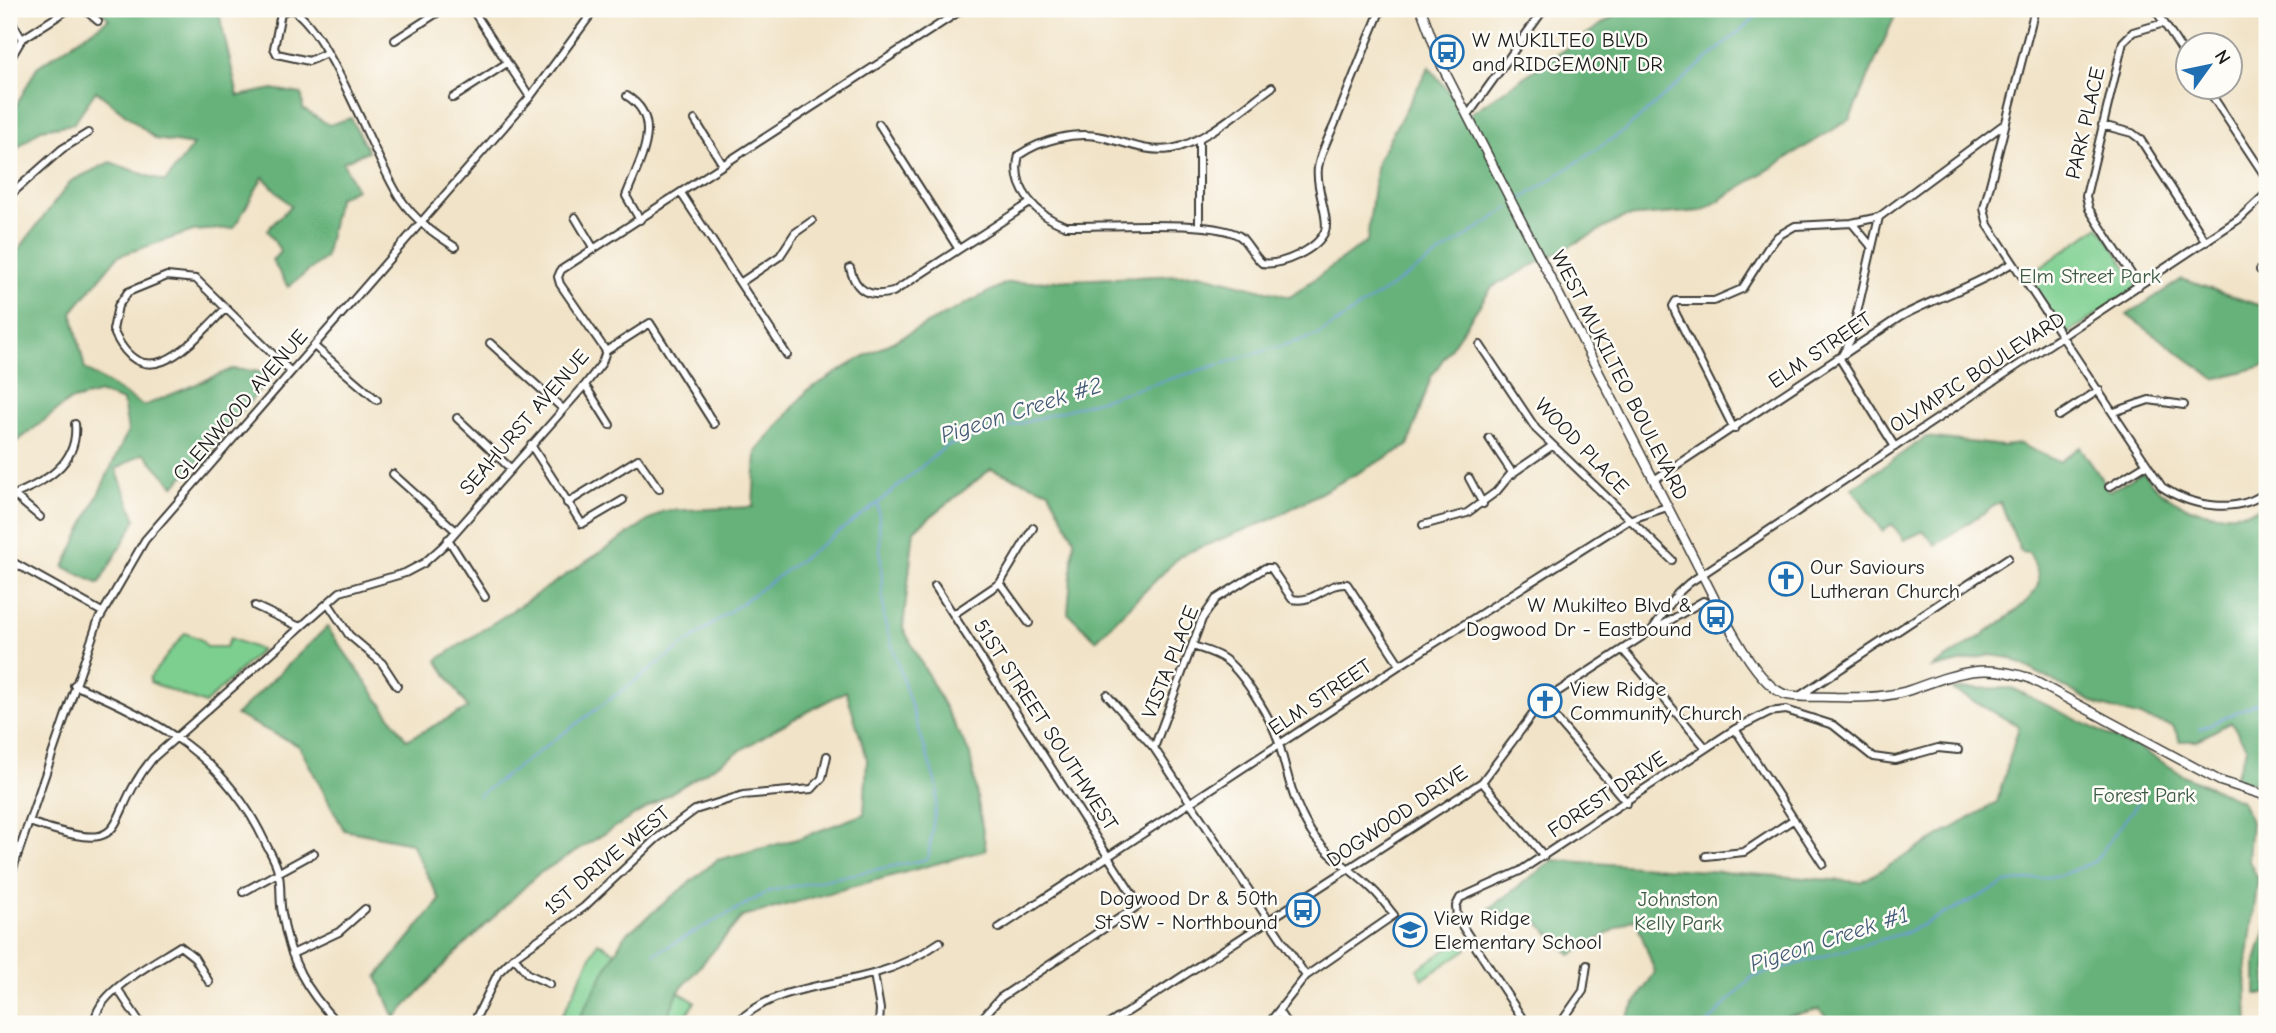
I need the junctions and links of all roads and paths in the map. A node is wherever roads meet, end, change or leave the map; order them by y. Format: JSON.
{"nodes":[{"id":1,"x":69,"y":9,"type":"edge"},
{"id":2,"x":84,"y":9,"type":"edge"},
{"id":3,"x":290,"y":9,"type":"edge"},
{"id":4,"x":443,"y":9,"type":"edge"},
{"id":5,"x":472,"y":9,"type":"edge"},
{"id":6,"x":595,"y":9,"type":"edge"},
{"id":7,"x":962,"y":9,"type":"edge"},
{"id":8,"x":1381,"y":9,"type":"edge"},
{"id":9,"x":1421,"y":9,"type":"edge"},
{"id":10,"x":1544,"y":9,"type":"edge"},
{"id":11,"x":2035,"y":9,"type":"edge"},
{"id":12,"x":2155,"y":9,"type":"edge"},
{"id":13,"x":2264,"y":9,"type":"edge"},
{"id":14,"x":2267,"y":14,"type":"edge"},
{"id":15,"x":9,"y":17,"type":"edge"},
{"id":16,"x":98,"y":21,"type":"dead end"},
{"id":17,"x":2164,"y":23,"type":"junction"},
{"id":18,"x":22,"y":38,"type":"junction"},
{"id":19,"x":2174,"y":38,"type":"edge"},
{"id":20,"x":395,"y":40,"type":"dead end"},
{"id":21,"x":326,"y":53,"type":"junction"},
{"id":22,"x":9,"y":61,"type":"edge"},
{"id":23,"x":507,"y":63,"type":"junction"},
{"id":24,"x":1272,"y":87,"type":"dead end"},
{"id":25,"x":626,"y":96,"type":"dead end"},
{"id":26,"x":530,"y":97,"type":"junction"},
{"id":27,"x":453,"y":98,"type":"dead end"},
{"id":28,"x":2216,"y":102,"type":"edge"},
{"id":29,"x":1468,"y":115,"type":"junction"},
{"id":30,"x":695,"y":120,"type":"dead end"},
{"id":31,"x":879,"y":124,"type":"dead end"},
{"id":32,"x":2003,"y":125,"type":"junction"},
{"id":33,"x":2102,"y":125,"type":"junction"},
{"id":34,"x":89,"y":133,"type":"dead end"},
{"id":35,"x":1199,"y":138,"type":"junction"},
{"id":36,"x":723,"y":165,"type":"junction"},
{"id":37,"x":2267,"y":179,"type":"edge"},
{"id":38,"x":2267,"y":192,"type":"edge"},
{"id":39,"x":681,"y":193,"type":"junction"},
{"id":40,"x":9,"y":196,"type":"edge"},
{"id":41,"x":1030,"y":202,"type":"junction"},
{"id":42,"x":575,"y":216,"type":"dead end"},
{"id":43,"x":1879,"y":217,"type":"junction"},
{"id":44,"x":640,"y":220,"type":"junction"},
{"id":45,"x":812,"y":221,"type":"dead end"},
{"id":46,"x":421,"y":223,"type":"junction"},
{"id":47,"x":1852,"y":223,"type":"junction"},
{"id":48,"x":1199,"y":226,"type":"junction"},
{"id":49,"x":2206,"y":242,"type":"junction"},
{"id":50,"x":1871,"y":246,"type":"junction"},
{"id":51,"x":455,"y":247,"type":"dead end"},
{"id":52,"x":958,"y":248,"type":"junction"},
{"id":53,"x":594,"y":249,"type":"junction"},
{"id":54,"x":2012,"y":263,"type":"junction"},
{"id":55,"x":2267,"y":264,"type":"edge"},
{"id":56,"x":850,"y":268,"type":"dead end"},
{"id":57,"x":2260,"y":270,"type":"dead end"},
{"id":58,"x":740,"y":283,"type":"junction"},
{"id":59,"x":2138,"y":286,"type":"junction"},
{"id":60,"x":226,"y":308,"type":"junction"},
{"id":61,"x":2063,"y":337,"type":"junction"},
{"id":62,"x":490,"y":343,"type":"dead end"},
{"id":63,"x":1480,"y":345,"type":"dead end"},
{"id":64,"x":314,"y":346,"type":"junction"},
{"id":65,"x":606,"y":351,"type":"junction"},
{"id":66,"x":787,"y":355,"type":"dead end"},
{"id":67,"x":1840,"y":359,"type":"junction"},
{"id":68,"x":291,"y":372,"type":"junction"},
{"id":69,"x":585,"y":385,"type":"junction"},
{"id":70,"x":2099,"y":390,"type":"junction"},
{"id":71,"x":377,"y":400,"type":"dead end"},
{"id":72,"x":2184,"y":405,"type":"dead end"},
{"id":73,"x":562,"y":408,"type":"junction"},
{"id":74,"x":2114,"y":412,"type":"junction"},
{"id":75,"x":2059,"y":416,"type":"dead end"},
{"id":76,"x":457,"y":418,"type":"dead end"},
{"id":77,"x":75,"y":424,"type":"dead end"},
{"id":78,"x":714,"y":424,"type":"dead end"},
{"id":79,"x":610,"y":425,"type":"dead end"},
{"id":80,"x":1734,"y":429,"type":"junction"},
{"id":81,"x":1489,"y":438,"type":"dead end"},
{"id":82,"x":531,"y":445,"type":"junction"},
{"id":83,"x":1552,"y":446,"type":"junction"},
{"id":84,"x":1895,"y":447,"type":"junction"},
{"id":85,"x":2145,"y":465,"type":"junction"},
{"id":86,"x":510,"y":468,"type":"junction"},
{"id":87,"x":393,"y":474,"type":"dead end"},
{"id":88,"x":1513,"y":474,"type":"junction"},
{"id":89,"x":1469,"y":478,"type":"dead end"},
{"id":90,"x":1654,"y":480,"type":"junction"},
{"id":91,"x":2109,"y":487,"type":"dead end"},
{"id":92,"x":659,"y":489,"type":"dead end"},
{"id":93,"x":2267,"y":491,"type":"edge"},
{"id":94,"x":12,"y":496,"type":"edge"},
{"id":95,"x":623,"y":500,"type":"dead end"},
{"id":96,"x":567,"y":503,"type":"junction"},
{"id":97,"x":1483,"y":503,"type":"junction"},
{"id":98,"x":1667,"y":507,"type":"junction"},
{"id":99,"x":40,"y":517,"type":"dead end"},
{"id":100,"x":1629,"y":520,"type":"junction"},
{"id":101,"x":1423,"y":525,"type":"dead end"},
{"id":102,"x":1033,"y":528,"type":"dead end"},
{"id":103,"x":455,"y":530,"type":"junction"},
{"id":104,"x":448,"y":538,"type":"junction"},
{"id":105,"x":2008,"y":558,"type":"dead end"},
{"id":106,"x":9,"y":560,"type":"edge"},
{"id":107,"x":1672,"y":560,"type":"dead end"},
{"id":108,"x":1702,"y":574,"type":"junction"},
{"id":109,"x":1000,"y":583,"type":"junction"},
{"id":110,"x":935,"y":586,"type":"dead end"},
{"id":111,"x":485,"y":597,"type":"dead end"},
{"id":112,"x":328,"y":603,"type":"junction"},
{"id":113,"x":254,"y":606,"type":"dead end"},
{"id":114,"x":1720,"y":609,"type":"junction"},
{"id":115,"x":102,"y":612,"type":"junction"},
{"id":116,"x":954,"y":614,"type":"junction"},
{"id":117,"x":1029,"y":624,"type":"dead end"},
{"id":118,"x":300,"y":627,"type":"junction"},
{"id":119,"x":1653,"y":630,"type":"junction"},
{"id":120,"x":1193,"y":646,"type":"junction"},
{"id":121,"x":1623,"y":650,"type":"junction"},
{"id":122,"x":1400,"y":665,"type":"junction"},
{"id":123,"x":74,"y":685,"type":"junction"},
{"id":124,"x":397,"y":686,"type":"dead end"},
{"id":125,"x":1107,"y":695,"type":"dead end"},
{"id":126,"x":1801,"y":695,"type":"junction"},
{"id":127,"x":1542,"y":702,"type":"junction"},
{"id":128,"x":1735,"y":729,"type":"junction"},
{"id":129,"x":174,"y":736,"type":"junction"},
{"id":130,"x":1280,"y":745,"type":"junction"},
{"id":131,"x":1154,"y":748,"type":"junction"},
{"id":132,"x":1706,"y":748,"type":"junction"},
{"id":133,"x":1958,"y":750,"type":"dead end"},
{"id":134,"x":827,"y":757,"type":"dead end"},
{"id":135,"x":1482,"y":782,"type":"junction"},
{"id":136,"x":2267,"y":796,"type":"edge"},
{"id":137,"x":1191,"y":803,"type":"junction"},
{"id":138,"x":1627,"y":803,"type":"junction"},
{"id":139,"x":1794,"y":819,"type":"junction"},
{"id":140,"x":29,"y":822,"type":"junction"},
{"id":141,"x":314,"y":853,"type":"dead end"},
{"id":142,"x":1544,"y":856,"type":"junction"},
{"id":143,"x":1706,"y":856,"type":"dead end"},
{"id":144,"x":1110,"y":857,"type":"junction"},
{"id":145,"x":1823,"y":864,"type":"dead end"},
{"id":146,"x":1350,"y":869,"type":"junction"},
{"id":147,"x":279,"y":872,"type":"junction"},
{"id":148,"x":9,"y":880,"type":"edge"},
{"id":149,"x":243,"y":892,"type":"dead end"},
{"id":150,"x":365,"y":909,"type":"dead end"},
{"id":151,"x":1270,"y":921,"type":"junction"},
{"id":152,"x":999,"y":928,"type":"dead end"},
{"id":153,"x":940,"y":942,"type":"dead end"},
{"id":154,"x":292,"y":954,"type":"junction"},
{"id":155,"x":514,"y":957,"type":"junction"},
{"id":156,"x":1587,"y":965,"type":"dead end"},
{"id":157,"x":874,"y":974,"type":"junction"},
{"id":158,"x":1306,"y":976,"type":"junction"},
{"id":159,"x":209,"y":982,"type":"dead end"},
{"id":160,"x":550,"y":984,"type":"dead end"},
{"id":161,"x":117,"y":988,"type":"junction"},
{"id":162,"x":1279,"y":1012,"type":"junction"},
{"id":163,"x":95,"y":1024,"type":"edge"},
{"id":164,"x":141,"y":1024,"type":"edge"},
{"id":165,"x":338,"y":1024,"type":"edge"},
{"id":166,"x":473,"y":1024,"type":"edge"},
{"id":167,"x":734,"y":1024,"type":"edge"},
{"id":168,"x":879,"y":1024,"type":"edge"},
{"id":169,"x":977,"y":1024,"type":"edge"},
{"id":170,"x":1109,"y":1024,"type":"edge"},
{"id":171,"x":1268,"y":1024,"type":"edge"},
{"id":172,"x":1287,"y":1024,"type":"edge"},
{"id":173,"x":1525,"y":1024,"type":"edge"},
{"id":174,"x":1560,"y":1024,"type":"edge"}],
"edges":[{"from":1,"to":18,"type":"street"},
{"from":2,"to":16,"type":"street"},
{"from":3,"to":21,"type":"street"},
{"from":3,"to":21,"type":"street"},
{"from":4,"to":20,"type":"street"},
{"from":5,"to":23,"type":"street"},
{"from":6,"to":26,"type":"street","name":"GLENWOOD AVENUE"},
{"from":7,"to":36,"type":"street","name":"SEAHURST AVENUE"},
{"from":8,"to":48,"type":"street"},
{"from":9,"to":29,"type":"main road","name":"WEST MUKILTEO BOULEVARD"},
{"from":10,"to":29,"type":"street"},
{"from":11,"to":32,"type":"street"},
{"from":12,"to":17,"type":"street"},
{"from":13,"to":14,"type":"street"},
{"from":15,"to":18,"type":"street"},
{"from":17,"to":19,"type":"street"},
{"from":17,"to":33,"type":"street","name":"PARK PLACE"},
{"from":18,"to":22,"type":"street"},
{"from":21,"to":46,"type":"street"},
{"from":23,"to":26,"type":"street"},
{"from":23,"to":27,"type":"street"},
{"from":24,"to":35,"type":"street"},
{"from":25,"to":44,"type":"street"},
{"from":26,"to":46,"type":"street","name":"GLENWOOD AVENUE"},
{"from":28,"to":37,"type":"street"},
{"from":29,"to":90,"type":"main road","name":"WEST MUKILTEO BOULEVARD"},
{"from":30,"to":36,"type":"street"},
{"from":31,"to":52,"type":"street"},
{"from":32,"to":43,"type":"street"},
{"from":32,"to":54,"type":"street"},
{"from":33,"to":49,"type":"street"},
{"from":33,"to":59,"type":"street","name":"PARK PLACE"},
{"from":34,"to":40,"type":"street"},
{"from":35,"to":41,"type":"street"},
{"from":35,"to":48,"type":"street"},
{"from":36,"to":39,"type":"street","name":"SEAHURST AVENUE"},
{"from":38,"to":49,"type":"street","name":"OLYMPIC BOULEVARD"},
{"from":39,"to":44,"type":"street","name":"SEAHURST AVENUE"},
{"from":39,"to":58,"type":"street"},
{"from":41,"to":48,"type":"street"},
{"from":41,"to":52,"type":"street"},
{"from":42,"to":53,"type":"street"},
{"from":43,"to":47,"type":"street"},
{"from":43,"to":50,"type":"street"},
{"from":44,"to":53,"type":"street","name":"SEAHURST AVENUE"},
{"from":45,"to":58,"type":"street"},
{"from":46,"to":51,"type":"street"},
{"from":46,"to":64,"type":"street","name":"GLENWOOD AVENUE"},
{"from":47,"to":50,"type":"street"},
{"from":47,"to":80,"type":"street"},
{"from":49,"to":59,"type":"street","name":"OLYMPIC BOULEVARD"},
{"from":50,"to":67,"type":"street"},
{"from":52,"to":56,"type":"street"},
{"from":53,"to":65,"type":"street","name":"SEAHURST AVENUE"},
{"from":54,"to":61,"type":"street"},
{"from":54,"to":67,"type":"street","name":"ELM STREET"},
{"from":55,"to":57,"type":"street"},
{"from":58,"to":66,"type":"street"},
{"from":59,"to":61,"type":"street","name":"OLYMPIC BOULEVARD"},
{"from":60,"to":60,"type":"street"},
{"from":60,"to":68,"type":"street"},
{"from":61,"to":70,"type":"street"},
{"from":61,"to":84,"type":"street","name":"OLYMPIC BOULEVARD"},
{"from":62,"to":73,"type":"street"},
{"from":63,"to":83,"type":"street","name":"WOOD PLACE"},
{"from":64,"to":68,"type":"street","name":"GLENWOOD AVENUE"},
{"from":64,"to":71,"type":"street"},
{"from":65,"to":69,"type":"street","name":"SEAHURST AVENUE"},
{"from":65,"to":78,"type":"street"},
{"from":67,"to":80,"type":"street","name":"ELM STREET"},
{"from":67,"to":84,"type":"street"},
{"from":68,"to":115,"type":"street","name":"GLENWOOD AVENUE"},
{"from":69,"to":73,"type":"street","name":"SEAHURST AVENUE"},
{"from":69,"to":79,"type":"street"},
{"from":70,"to":74,"type":"street"},
{"from":70,"to":75,"type":"street"},
{"from":72,"to":74,"type":"street"},
{"from":73,"to":82,"type":"street","name":"SEAHURST AVENUE"},
{"from":74,"to":85,"type":"street"},
{"from":76,"to":86,"type":"street"},
{"from":77,"to":94,"type":"street"},
{"from":80,"to":90,"type":"street","name":"ELM STREET"},
{"from":81,"to":88,"type":"street"},
{"from":82,"to":86,"type":"street","name":"SEAHURST AVENUE"},
{"from":82,"to":96,"type":"street"},
{"from":83,"to":88,"type":"street"},
{"from":83,"to":100,"type":"street","name":"WOOD PLACE"},
{"from":84,"to":108,"type":"street","name":"OLYMPIC BOULEVARD"},
{"from":85,"to":91,"type":"street"},
{"from":85,"to":93,"type":"street"},
{"from":86,"to":103,"type":"street","name":"SEAHURST AVENUE"},
{"from":87,"to":103,"type":"street"},
{"from":88,"to":97,"type":"street"},
{"from":89,"to":97,"type":"street"},
{"from":90,"to":98,"type":"main road","name":"WEST MUKILTEO BOULEVARD"},
{"from":92,"to":96,"type":"street"},
{"from":94,"to":99,"type":"street"},
{"from":95,"to":96,"type":"street"},
{"from":97,"to":101,"type":"street"},
{"from":98,"to":100,"type":"street","name":"ELM STREET"},
{"from":98,"to":108,"type":"main road","name":"WEST MUKILTEO BOULEVARD"},
{"from":100,"to":107,"type":"street","name":"WOOD PLACE"},
{"from":100,"to":122,"type":"street","name":"ELM STREET"},
{"from":102,"to":109,"type":"street"},
{"from":103,"to":104,"type":"street","name":"SEAHURST AVENUE"},
{"from":104,"to":111,"type":"street"},
{"from":104,"to":112,"type":"street","name":"SEAHURST AVENUE"},
{"from":105,"to":126,"type":"street"},
{"from":106,"to":115,"type":"street"},
{"from":108,"to":114,"type":"main road","name":"WEST MUKILTEO BOULEVARD"},
{"from":108,"to":119,"type":"street","name":"DOGWOOD DRIVE"},
{"from":109,"to":116,"type":"street"},
{"from":109,"to":117,"type":"street"},
{"from":110,"to":116,"type":"street","name":"51ST STREET SOUTHWEST"},
{"from":112,"to":118,"type":"street","name":"SEAHURST AVENUE"},
{"from":112,"to":124,"type":"street"},
{"from":113,"to":118,"type":"street"},
{"from":114,"to":119,"type":"street"},
{"from":114,"to":126,"type":"main road","name":"WEST MUKILTEO BOULEVARD"},
{"from":115,"to":123,"type":"street","name":"GLENWOOD AVENUE"},
{"from":116,"to":144,"type":"street","name":"51ST STREET SOUTHWEST"},
{"from":118,"to":129,"type":"street","name":"SEAHURST AVENUE"},
{"from":119,"to":121,"type":"street","name":"DOGWOOD DRIVE"},
{"from":120,"to":122,"type":"street","name":"VISTA PLACE"},
{"from":120,"to":130,"type":"street"},
{"from":120,"to":131,"type":"street","name":"VISTA PLACE"},
{"from":121,"to":127,"type":"street","name":"DOGWOOD DRIVE"},
{"from":121,"to":132,"type":"street"},
{"from":122,"to":130,"type":"street","name":"ELM STREET"},
{"from":123,"to":129,"type":"street"},
{"from":123,"to":140,"type":"street","name":"GLENWOOD AVENUE"},
{"from":125,"to":131,"type":"street"},
{"from":126,"to":136,"type":"main road","name":"WEST MUKILTEO BOULEVARD"},
{"from":127,"to":135,"type":"street","name":"DOGWOOD DRIVE"},
{"from":127,"to":138,"type":"street"},
{"from":128,"to":132,"type":"street","name":"FOREST DRIVE"},
{"from":128,"to":133,"type":"street","name":"FOREST DRIVE"},
{"from":128,"to":139,"type":"street"},
{"from":129,"to":140,"type":"street","name":"SEAHURST AVENUE"},
{"from":129,"to":147,"type":"street"},
{"from":130,"to":137,"type":"street","name":"ELM STREET"},
{"from":130,"to":146,"type":"street"},
{"from":131,"to":137,"type":"street"},
{"from":132,"to":138,"type":"street","name":"FOREST DRIVE"},
{"from":134,"to":155,"type":"street","name":"1ST DRIVE WEST"},
{"from":135,"to":142,"type":"street"},
{"from":135,"to":146,"type":"street","name":"DOGWOOD DRIVE"},
{"from":137,"to":144,"type":"street","name":"ELM STREET"},
{"from":137,"to":151,"type":"street"},
{"from":138,"to":142,"type":"street","name":"FOREST DRIVE"},
{"from":139,"to":143,"type":"street"},
{"from":139,"to":145,"type":"street"},
{"from":140,"to":148,"type":"street","name":"GLENWOOD AVENUE"},
{"from":141,"to":147,"type":"street"},
{"from":142,"to":173,"type":"street","name":"FOREST DRIVE"},
{"from":144,"to":152,"type":"street","name":"ELM STREET"},
{"from":144,"to":169,"type":"street","name":"51ST STREET SOUTHWEST"},
{"from":146,"to":151,"type":"street","name":"DOGWOOD DRIVE"},
{"from":146,"to":158,"type":"street"},
{"from":147,"to":149,"type":"street"},
{"from":147,"to":154,"type":"street"},
{"from":150,"to":154,"type":"street"},
{"from":151,"to":158,"type":"street"},
{"from":151,"to":170,"type":"street","name":"DOGWOOD DRIVE"},
{"from":153,"to":157,"type":"street"},
{"from":154,"to":165,"type":"street"},
{"from":155,"to":160,"type":"street"},
{"from":155,"to":166,"type":"street","name":"1ST DRIVE WEST"},
{"from":156,"to":174,"type":"street"},
{"from":157,"to":167,"type":"street"},
{"from":157,"to":168,"type":"street"},
{"from":158,"to":162,"type":"street"},
{"from":159,"to":161,"type":"street"},
{"from":161,"to":163,"type":"street"},
{"from":161,"to":164,"type":"street"},
{"from":162,"to":171,"type":"street"},
{"from":162,"to":172,"type":"street"}]}
